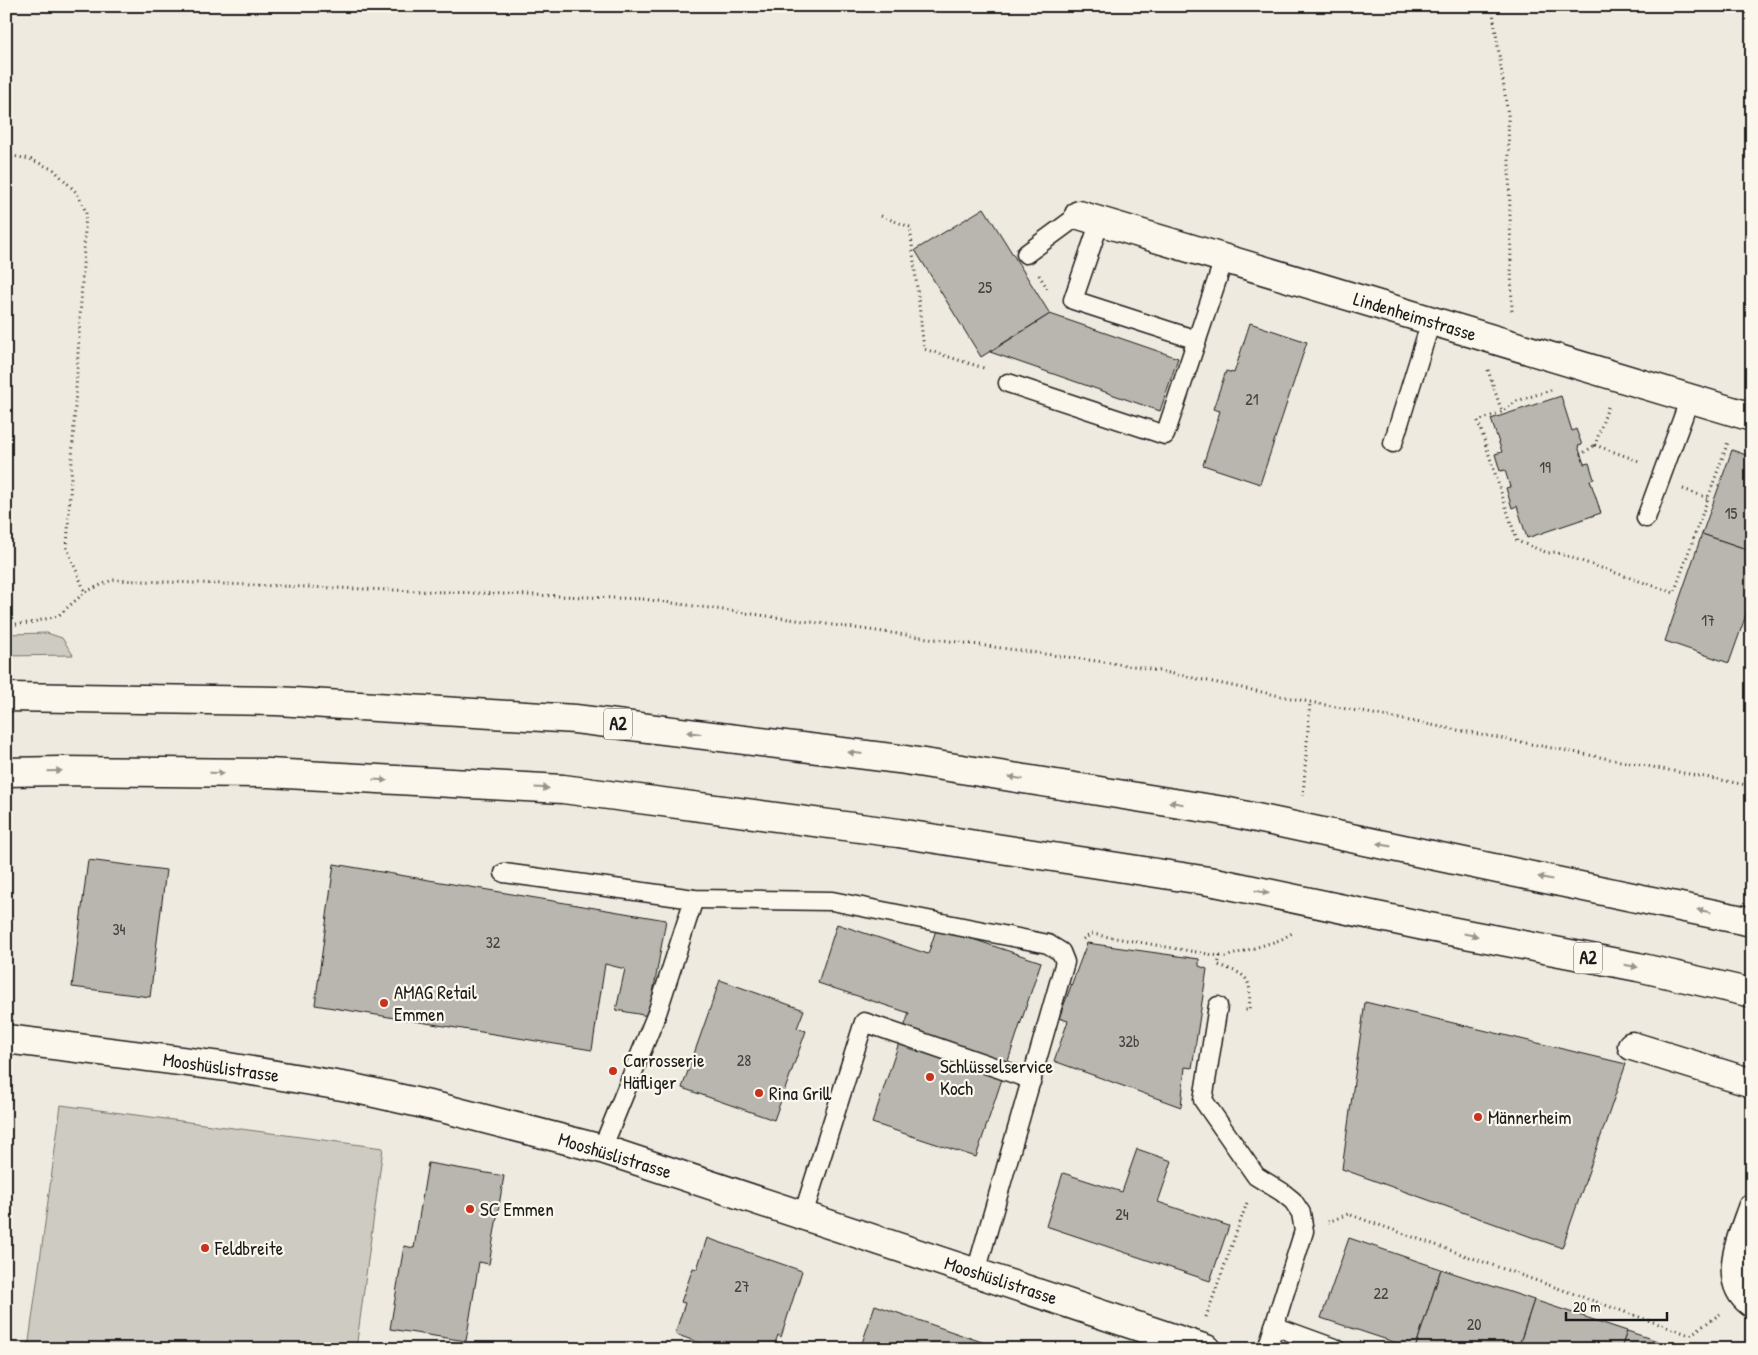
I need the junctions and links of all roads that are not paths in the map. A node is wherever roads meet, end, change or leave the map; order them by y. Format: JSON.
{"nodes":[{"id":1,"x":1089,"y":218,"type":"junction"},
{"id":2,"x":1026,"y":254,"type":"road end"},
{"id":3,"x":1224,"y":259,"type":"junction"},
{"id":4,"x":1431,"y":321,"type":"junction"},
{"id":5,"x":1197,"y":340,"type":"junction"},
{"id":6,"x":1008,"y":383,"type":"road end"},
{"id":7,"x":1690,"y":398,"type":"junction"},
{"id":8,"x":1745,"y":415,"type":"edge"},
{"id":9,"x":1393,"y":443,"type":"dead end"},
{"id":10,"x":1646,"y":518,"type":"dead end"},
{"id":11,"x":6,"y":697,"type":"edge"},
{"id":12,"x":6,"y":772,"type":"edge"},
{"id":13,"x":504,"y":873,"type":"dead end"},
{"id":14,"x":694,"y":899,"type":"junction"},
{"id":15,"x":1752,"y":922,"type":"edge"},
{"id":16,"x":1752,"y":994,"type":"edge"},
{"id":17,"x":1218,"y":1006,"type":"dead end"},
{"id":18,"x":6,"y":1039,"type":"edge"},
{"id":19,"x":1632,"y":1046,"type":"dead end"},
{"id":20,"x":1032,"y":1080,"type":"junction"},
{"id":21,"x":1752,"y":1082,"type":"edge"},
{"id":22,"x":602,"y":1149,"type":"junction"},
{"id":23,"x":1752,"y":1208,"type":"edge"},
{"id":24,"x":803,"y":1215,"type":"junction"},
{"id":25,"x":976,"y":1272,"type":"junction"},
{"id":26,"x":1747,"y":1300,"type":"edge"},
{"id":27,"x":1274,"y":1326,"type":"junction"},
{"id":28,"x":1204,"y":1337,"type":"edge"},
{"id":29,"x":1267,"y":1349,"type":"edge"},
{"id":30,"x":1337,"y":1349,"type":"edge"}],
"edges":[{"from":1,"to":2,"type":"lane"},
{"from":1,"to":3,"type":"main road","name":"Lindenheimstrasse"},
{"from":1,"to":5,"type":"lane"},
{"from":3,"to":4,"type":"main road","name":"Lindenheimstrasse"},
{"from":3,"to":5,"type":"lane"},
{"from":4,"to":7,"type":"main road","name":"Lindenheimstrasse"},
{"from":4,"to":9,"type":"lane"},
{"from":5,"to":6,"type":"lane"},
{"from":7,"to":8,"type":"main road","name":"Lindenheimstrasse"},
{"from":7,"to":10,"type":"lane"},
{"from":15,"to":11,"type":"main road","number":"A2","one_way":true,"bridge":true},
{"from":12,"to":16,"type":"main road","number":"A2","one_way":true,"bridge":true},
{"from":13,"to":14,"type":"lane"},
{"from":14,"to":20,"type":"lane"},
{"from":14,"to":22,"type":"lane"},
{"from":17,"to":27,"type":"lane"},
{"from":18,"to":22,"type":"main road","name":"Mooshüslistrasse"},
{"from":19,"to":21,"type":"main road"},
{"from":20,"to":24,"type":"lane"},
{"from":20,"to":25,"type":"lane"},
{"from":22,"to":24,"type":"main road","name":"Mooshüslistrasse"},
{"from":23,"to":26,"type":"main road"},
{"from":24,"to":25,"type":"main road","name":"Mooshüslistrasse"},
{"from":25,"to":28,"type":"main road","name":"Mooshüslistrasse"},
{"from":27,"to":29,"type":"lane"},
{"from":27,"to":30,"type":"lane"}]}
